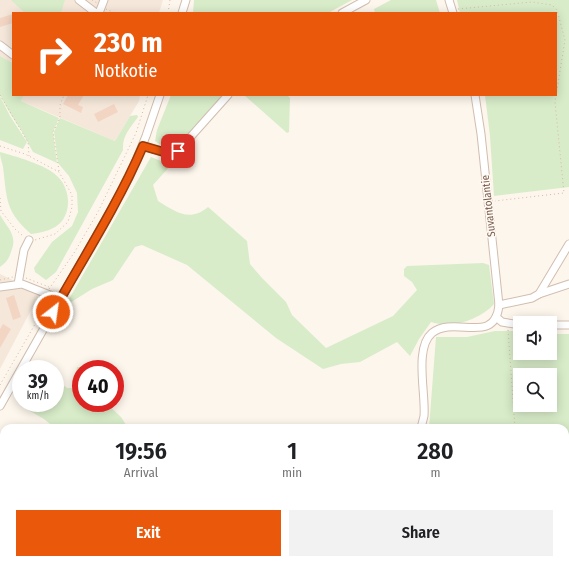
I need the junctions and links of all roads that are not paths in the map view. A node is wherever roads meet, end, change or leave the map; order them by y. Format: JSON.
{"nodes":[{"id":1,"x":79,"y":0,"type":"edge"},
{"id":2,"x":104,"y":0,"type":"edge"},
{"id":3,"x":186,"y":0,"type":"edge"},
{"id":4,"x":365,"y":0,"type":"edge"},
{"id":5,"x":450,"y":0,"type":"edge"},
{"id":6,"x":453,"y":11,"type":"edge"},
{"id":7,"x":95,"y":12,"type":"edge"},
{"id":8,"x":99,"y":12,"type":"edge"},
{"id":9,"x":182,"y":12,"type":"edge"},
{"id":10,"x":344,"y":12,"type":"edge"},
{"id":11,"x":0,"y":45,"type":"edge"},
{"id":12,"x":12,"y":54,"type":"edge"},
{"id":13,"x":160,"y":96,"type":"edge"},
{"id":14,"x":227,"y":96,"type":"edge"},
{"id":15,"x":475,"y":96,"type":"edge"},
{"id":16,"x":143,"y":146,"type":"junction"},
{"id":17,"x":29,"y":240,"type":"road end"},
{"id":18,"x":569,"y":244,"type":"edge"},
{"id":19,"x":18,"y":284,"type":"junction"},
{"id":20,"x":569,"y":284,"type":"edge"},
{"id":21,"x":0,"y":287,"type":"edge"},
{"id":22,"x":539,"y":294,"type":"junction"},
{"id":23,"x":60,"y":299,"type":"junction"},
{"id":24,"x":499,"y":305,"type":"junction"},
{"id":25,"x":496,"y":318,"type":"junction"},
{"id":26,"x":513,"y":324,"type":"edge"},
{"id":27,"x":557,"y":325,"type":"edge"},
{"id":28,"x":569,"y":325,"type":"edge"},
{"id":29,"x":0,"y":406,"type":"edge"},
{"id":30,"x":422,"y":424,"type":"edge"}],
"edges":[{"from":1,"to":7,"type":"street"},
{"from":2,"to":8,"type":"street"},
{"from":3,"to":9,"type":"street"},
{"from":4,"to":10,"type":"street"},
{"from":5,"to":6,"type":"street"},
{"from":11,"to":12,"type":"street"},
{"from":13,"to":16,"type":"street"},
{"from":14,"to":16,"type":"street"},
{"from":15,"to":24,"type":"street","name":"Suvantolantie"},
{"from":16,"to":23,"type":"street"},
{"from":17,"to":19,"type":"street"},
{"from":18,"to":22,"type":"street"},
{"from":19,"to":21,"type":"street"},
{"from":19,"to":23,"type":"street"},
{"from":20,"to":22,"type":"street"},
{"from":22,"to":24,"type":"street"},
{"from":23,"to":29,"type":"street"},
{"from":24,"to":25,"type":"street","name":"Suvantolantie"},
{"from":25,"to":26,"type":"street"},
{"from":25,"to":30,"type":"street"},
{"from":27,"to":28,"type":"street"}]}
